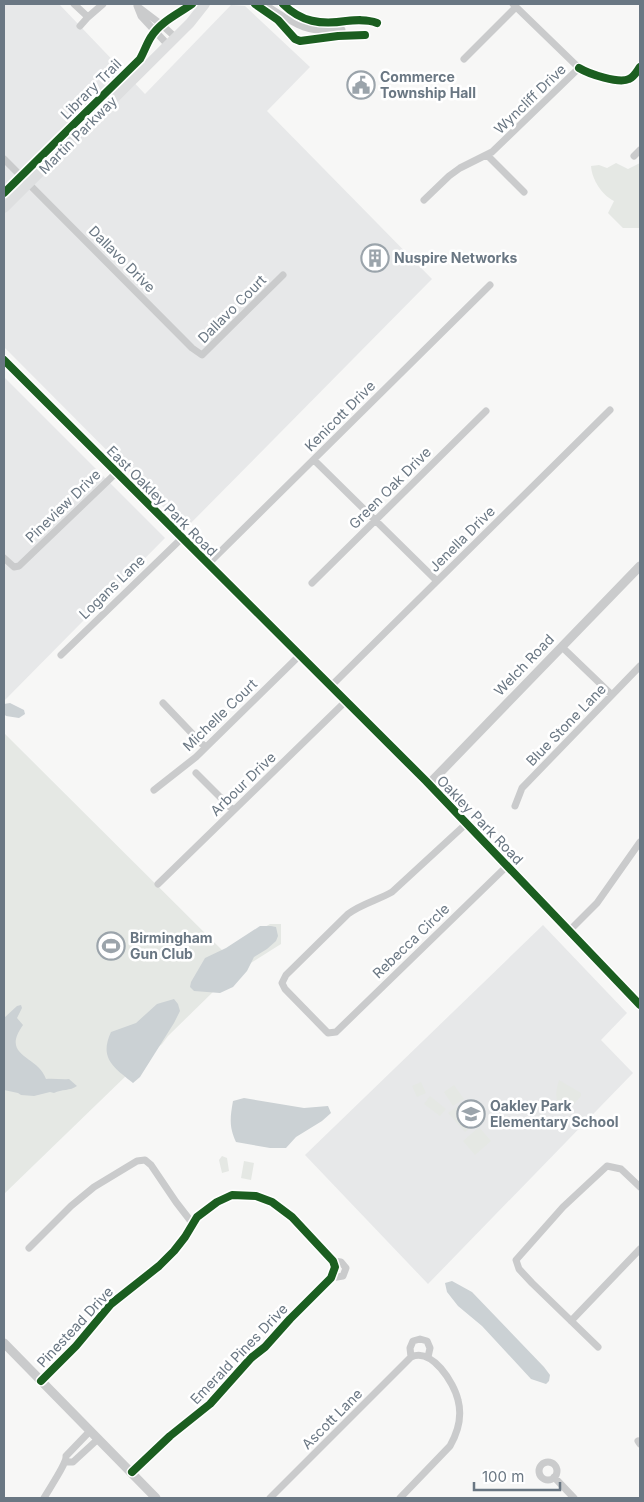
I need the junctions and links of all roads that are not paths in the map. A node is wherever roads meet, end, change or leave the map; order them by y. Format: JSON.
{"nodes":[{"id":1,"x":74,"y":4,"type":"edge"},
{"id":2,"x":102,"y":4,"type":"edge"},
{"id":3,"x":205,"y":4,"type":"edge"},
{"id":4,"x":214,"y":4,"type":"edge"},
{"id":5,"x":264,"y":4,"type":"edge"},
{"id":6,"x":273,"y":4,"type":"edge"},
{"id":7,"x":136,"y":5,"type":"edge"},
{"id":8,"x":515,"y":5,"type":"edge"},
{"id":9,"x":284,"y":16,"type":"junction"},
{"id":10,"x":88,"y":17,"type":"junction"},
{"id":11,"x":194,"y":18,"type":"junction"},
{"id":12,"x":80,"y":26,"type":"dead end"},
{"id":13,"x":342,"y":30,"type":"dead end"},
{"id":14,"x":172,"y":41,"type":"junction"},
{"id":15,"x":464,"y":59,"type":"dead end"},
{"id":16,"x":640,"y":150,"type":"edge"},
{"id":17,"x":488,"y":156,"type":"junction"},
{"id":18,"x":634,"y":156,"type":"dead end"},
{"id":19,"x":4,"y":159,"type":"edge"},
{"id":20,"x":28,"y":184,"type":"junction"},
{"id":21,"x":524,"y":192,"type":"dead end"},
{"id":22,"x":424,"y":200,"type":"dead end"},
{"id":23,"x":4,"y":208,"type":"edge"},
{"id":24,"x":283,"y":275,"type":"dead end"},
{"id":25,"x":490,"y":286,"type":"dead end"},
{"id":26,"x":197,"y":352,"type":"joint"},
{"id":27,"x":5,"y":362,"type":"edge"},
{"id":28,"x":486,"y":410,"type":"dead end"},
{"id":29,"x":610,"y":410,"type":"dead end"},
{"id":30,"x":314,"y":460,"type":"junction"},
{"id":31,"x":116,"y":473,"type":"junction"},
{"id":32,"x":376,"y":520,"type":"junction"},
{"id":33,"x":182,"y":538,"type":"junction"},
{"id":34,"x":4,"y":558,"type":"edge"},
{"id":35,"x":208,"y":564,"type":"junction"},
{"id":36,"x":640,"y":566,"type":"edge"},
{"id":37,"x":437,"y":581,"type":"junction"},
{"id":38,"x":312,"y":583,"type":"dead end"},
{"id":39,"x":562,"y":647,"type":"junction"},
{"id":40,"x":60,"y":655,"type":"dead end"},
{"id":41,"x":300,"y":655,"type":"junction"},
{"id":42,"x":640,"y":666,"type":"edge"},
{"id":43,"x":331,"y":686,"type":"junction"},
{"id":44,"x":612,"y":695,"type":"junction"},
{"id":45,"x":346,"y":701,"type":"junction"},
{"id":46,"x":163,"y":703,"type":"dead end"},
{"id":47,"x":205,"y":747,"type":"junction"},
{"id":48,"x":196,"y":773,"type":"dead end"},
{"id":49,"x":429,"y":784,"type":"junction"},
{"id":50,"x":154,"y":790,"type":"dead end"},
{"id":51,"x":515,"y":806,"type":"dead end"},
{"id":52,"x":233,"y":810,"type":"junction"},
{"id":53,"x":467,"y":823,"type":"junction"},
{"id":54,"x":640,"y":842,"type":"edge"},
{"id":55,"x":507,"y":866,"type":"junction"},
{"id":56,"x":158,"y":884,"type":"dead end"},
{"id":57,"x":569,"y":931,"type":"junction"},
{"id":58,"x":640,"y":1003,"type":"edge"},
{"id":59,"x":640,"y":1187,"type":"edge"},
{"id":60,"x":193,"y":1224,"type":"junction"},
{"id":61,"x":29,"y":1248,"type":"dead end"},
{"id":62,"x":640,"y":1249,"type":"edge"},
{"id":63,"x":336,"y":1264,"type":"junction"},
{"id":64,"x":331,"y":1278,"type":"junction"},
{"id":65,"x":571,"y":1321,"type":"junction"},
{"id":66,"x":4,"y":1343,"type":"edge"},
{"id":67,"x":598,"y":1347,"type":"dead end"},
{"id":68,"x":411,"y":1357,"type":"junction"},
{"id":69,"x":428,"y":1357,"type":"junction"},
{"id":70,"x":41,"y":1381,"type":"junction"},
{"id":71,"x":90,"y":1431,"type":"junction"},
{"id":72,"x":98,"y":1439,"type":"junction"},
{"id":73,"x":67,"y":1462,"type":"junction"},
{"id":74,"x":132,"y":1472,"type":"junction"},
{"id":75,"x":554,"y":1477,"type":"dead end"},
{"id":76,"x":44,"y":1498,"type":"edge"},
{"id":77,"x":156,"y":1498,"type":"edge"},
{"id":78,"x":270,"y":1498,"type":"edge"},
{"id":79,"x":400,"y":1498,"type":"edge"},
{"id":80,"x":574,"y":1498,"type":"edge"}],
"edges":[{"from":1,"to":10,"type":"street"},
{"from":2,"to":10,"type":"street"},
{"from":3,"to":11,"type":"main road","name":"Martin Parkway"},
{"from":4,"to":11,"type":"main road","name":"Martin Parkway"},
{"from":5,"to":9,"type":"street"},
{"from":6,"to":9,"type":"street"},
{"from":7,"to":14,"type":"street"},
{"from":8,"to":15,"type":"street"},
{"from":8,"to":17,"type":"street","name":"Wyncliff Drive"},
{"from":9,"to":13,"type":"street"},
{"from":10,"to":12,"type":"street"},
{"from":11,"to":14,"type":"main road","name":"Martin Parkway"},
{"from":14,"to":20,"type":"main road","name":"Martin Parkway"},
{"from":16,"to":18,"type":"street"},
{"from":17,"to":21,"type":"street"},
{"from":17,"to":22,"type":"street","name":"Wyncliff Drive"},
{"from":19,"to":20,"type":"street","name":"Dallavo Drive"},
{"from":20,"to":23,"type":"main road","name":"Martin Parkway"},
{"from":20,"to":26,"type":"street","name":"Dallavo Drive"},
{"from":24,"to":26,"type":"street","name":"Dallavo Court"},
{"from":25,"to":30,"type":"street","name":"Kenicott Drive"},
{"from":27,"to":31,"type":"street","name":"East Oakley Park Road"},
{"from":28,"to":32,"type":"street","name":"Green Oak Drive"},
{"from":29,"to":37,"type":"street","name":"Jenella Drive"},
{"from":30,"to":32,"type":"street"},
{"from":30,"to":35,"type":"street","name":"Kenicott Drive"},
{"from":31,"to":33,"type":"street","name":"East Oakley Park Road"},
{"from":31,"to":34,"type":"street","name":"Pineview Drive"},
{"from":32,"to":37,"type":"street"},
{"from":32,"to":38,"type":"street","name":"Green Oak Drive"},
{"from":33,"to":35,"type":"street","name":"East Oakley Park Road"},
{"from":33,"to":40,"type":"street","name":"Logans Lane"},
{"from":35,"to":41,"type":"street","name":"East Oakley Park Road"},
{"from":36,"to":39,"type":"street","name":"Welch Road"},
{"from":37,"to":43,"type":"street","name":"Jenella Drive"},
{"from":39,"to":44,"type":"street"},
{"from":39,"to":49,"type":"street","name":"Welch Road"},
{"from":41,"to":43,"type":"street","name":"Oakley Park Road"},
{"from":41,"to":47,"type":"street","name":"Michelle Court"},
{"from":42,"to":44,"type":"street","name":"Blue Stone Lane"},
{"from":43,"to":45,"type":"street","name":"Oakley Park Road"},
{"from":44,"to":51,"type":"street","name":"Blue Stone Lane"},
{"from":45,"to":49,"type":"street","name":"Oakley Park Road"},
{"from":45,"to":52,"type":"street","name":"Arbour Drive"},
{"from":46,"to":47,"type":"street"},
{"from":47,"to":50,"type":"street","name":"Michelle Court"},
{"from":48,"to":52,"type":"street"},
{"from":49,"to":53,"type":"street","name":"Oakley Park Road"},
{"from":52,"to":56,"type":"street","name":"Arbour Drive"},
{"from":53,"to":55,"type":"street","name":"Oakley Park Road"},
{"from":53,"to":55,"type":"street","name":"Rebecca Circle"},
{"from":54,"to":57,"type":"street"},
{"from":55,"to":57,"type":"street","name":"Oakley Park Road"},
{"from":57,"to":58,"type":"street","name":"Oakley Park Road"},
{"from":59,"to":65,"type":"street"},
{"from":60,"to":61,"type":"street"},
{"from":60,"to":63,"type":"street","name":"Pinestead Drive"},
{"from":60,"to":70,"type":"street","name":"Pinestead Drive"},
{"from":62,"to":65,"type":"street"},
{"from":63,"to":64,"type":"street","name":"Emerald Pines Drive"},
{"from":63,"to":64,"type":"street","name":"Emerald Pines Drive"},
{"from":64,"to":74,"type":"street","name":"Emerald Pines Drive"},
{"from":65,"to":67,"type":"street"},
{"from":66,"to":70,"type":"street"},
{"from":68,"to":69,"type":"street"},
{"from":68,"to":69,"type":"street","name":"Ascott Lane"},
{"from":68,"to":78,"type":"street","name":"Ascott Lane"},
{"from":69,"to":79,"type":"street","name":"Ascott Lane"},
{"from":70,"to":71,"type":"street"},
{"from":71,"to":72,"type":"street"},
{"from":71,"to":73,"type":"street"},
{"from":72,"to":73,"type":"street"},
{"from":72,"to":74,"type":"street"},
{"from":73,"to":76,"type":"street"},
{"from":74,"to":77,"type":"street"},
{"from":75,"to":80,"type":"street"}]}
